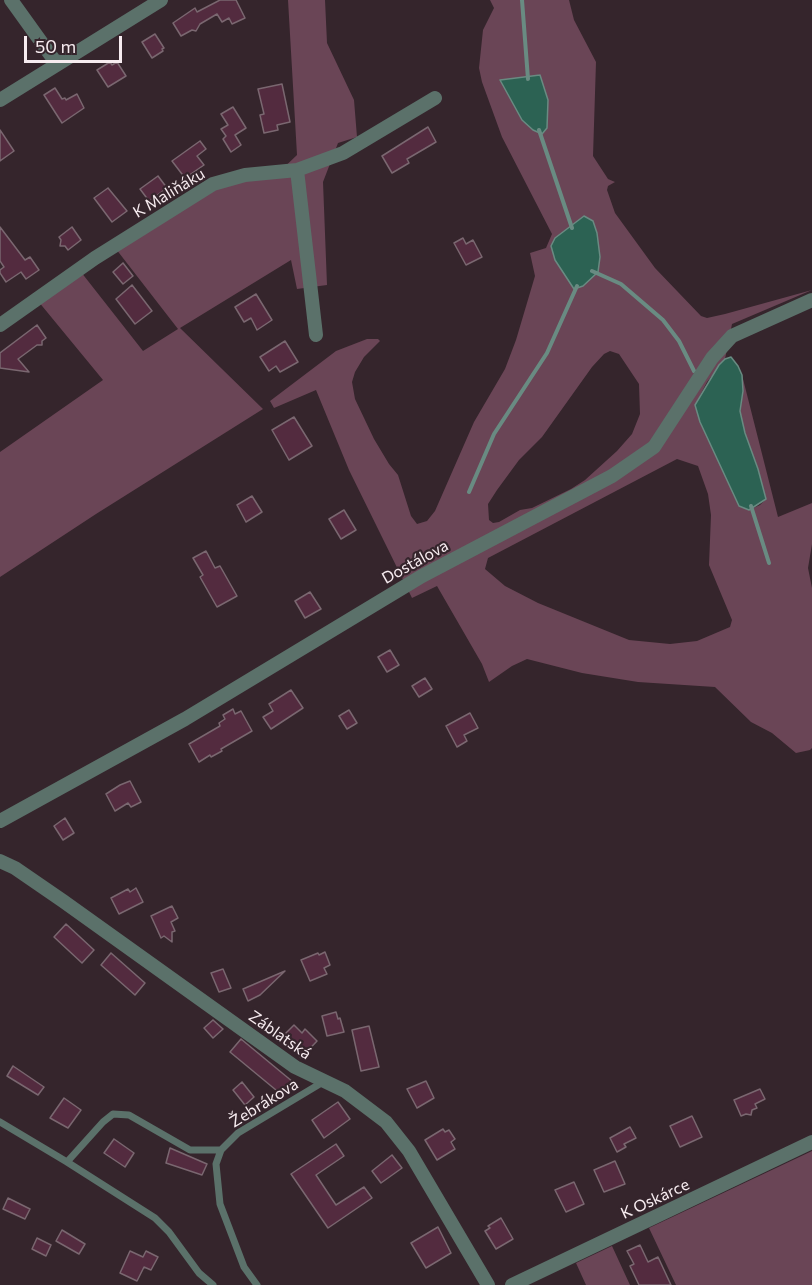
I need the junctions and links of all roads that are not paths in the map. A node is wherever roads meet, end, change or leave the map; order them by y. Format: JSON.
{"nodes":[{"id":1,"x":11,"y":0,"type":"edge"},
{"id":2,"x":161,"y":0,"type":"edge"},
{"id":3,"x":57,"y":64,"type":"junction"},
{"id":4,"x":435,"y":98,"type":"dead end"},
{"id":5,"x":0,"y":100,"type":"edge"},
{"id":6,"x":297,"y":170,"type":"junction"},
{"id":7,"x":812,"y":300,"type":"edge"},
{"id":8,"x":0,"y":325,"type":"edge"},
{"id":9,"x":316,"y":335,"type":"dead end"},
{"id":10,"x":0,"y":821,"type":"edge"},
{"id":11,"x":0,"y":861,"type":"edge"},
{"id":12,"x":323,"y":1082,"type":"junction"},
{"id":13,"x":0,"y":1122,"type":"edge"},
{"id":14,"x":812,"y":1142,"type":"edge"},
{"id":15,"x":221,"y":1150,"type":"junction"},
{"id":16,"x":67,"y":1162,"type":"junction"},
{"id":17,"x":213,"y":1285,"type":"edge"},
{"id":18,"x":257,"y":1285,"type":"edge"},
{"id":19,"x":488,"y":1285,"type":"edge"},
{"id":20,"x":512,"y":1285,"type":"edge"}],
"edges":[{"from":1,"to":3,"type":"street"},
{"from":2,"to":3,"type":"street"},
{"from":3,"to":5,"type":"street"},
{"from":4,"to":6,"type":"street","name":"K Maliňáku"},
{"from":6,"to":8,"type":"street","name":"K Maliňáku"},
{"from":6,"to":9,"type":"street"},
{"from":7,"to":10,"type":"street","name":"Dostálova"},
{"from":11,"to":12,"type":"street","name":"Záblatská"},
{"from":12,"to":15,"type":"lane","name":"Žebrákova"},
{"from":12,"to":19,"type":"street","name":"Záblatská"},
{"from":13,"to":16,"type":"lane"},
{"from":14,"to":20,"type":"street","name":"K Oskárce"},
{"from":15,"to":16,"type":"lane"},
{"from":15,"to":18,"type":"lane","name":"Žebrákova"},
{"from":16,"to":17,"type":"lane"}]}
